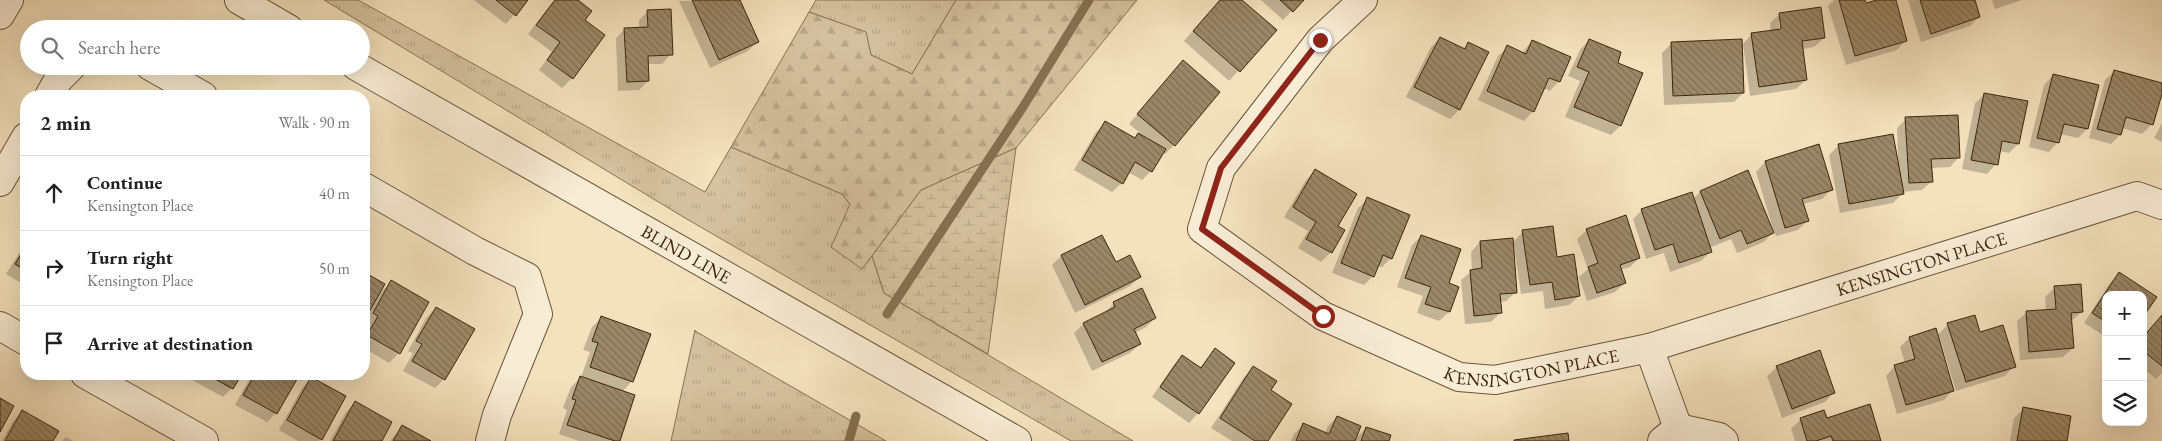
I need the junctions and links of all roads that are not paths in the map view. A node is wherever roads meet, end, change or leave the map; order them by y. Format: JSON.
{"nodes":[{"id":1,"x":9,"y":0,"type":"edge"},
{"id":2,"x":239,"y":0,"type":"edge"},
{"id":3,"x":1363,"y":0,"type":"edge"},
{"id":4,"x":0,"y":15,"type":"edge"},
{"id":5,"x":274,"y":20,"type":"edge"},
{"id":6,"x":370,"y":74,"type":"edge"},
{"id":7,"x":63,"y":75,"type":"edge"},
{"id":8,"x":166,"y":75,"type":"edge"},
{"id":9,"x":52,"y":90,"type":"edge"},
{"id":10,"x":192,"y":90,"type":"edge"},
{"id":11,"x":20,"y":147,"type":"edge"},
{"id":12,"x":0,"y":182,"type":"edge"},
{"id":13,"x":370,"y":190,"type":"edge"},
{"id":14,"x":2162,"y":205,"type":"edge"},
{"id":15,"x":0,"y":326,"type":"edge"},
{"id":16,"x":20,"y":338,"type":"edge"},
{"id":17,"x":1649,"y":348,"type":"junction"},
{"id":18,"x":96,"y":380,"type":"edge"},
{"id":19,"x":1670,"y":434,"type":"edge"},
{"id":20,"x":204,"y":441,"type":"edge"},
{"id":21,"x":490,"y":441,"type":"edge"},
{"id":22,"x":1017,"y":441,"type":"edge"},
{"id":23,"x":1724,"y":441,"type":"edge"}],
"edges":[{"from":1,"to":4,"type":"street"},
{"from":2,"to":5,"type":"street"},
{"from":3,"to":17,"type":"street","name":"KENSINGTON PLACE"},
{"from":6,"to":22,"type":"street","name":"BLIND LINE"},
{"from":7,"to":9,"type":"street"},
{"from":8,"to":10,"type":"street"},
{"from":11,"to":12,"type":"street"},
{"from":13,"to":21,"type":"street"},
{"from":14,"to":17,"type":"street","name":"KENSINGTON PLACE"},
{"from":15,"to":16,"type":"street"},
{"from":17,"to":19,"type":"street"},
{"from":18,"to":20,"type":"street"},
{"from":19,"to":23,"type":"street"}]}
